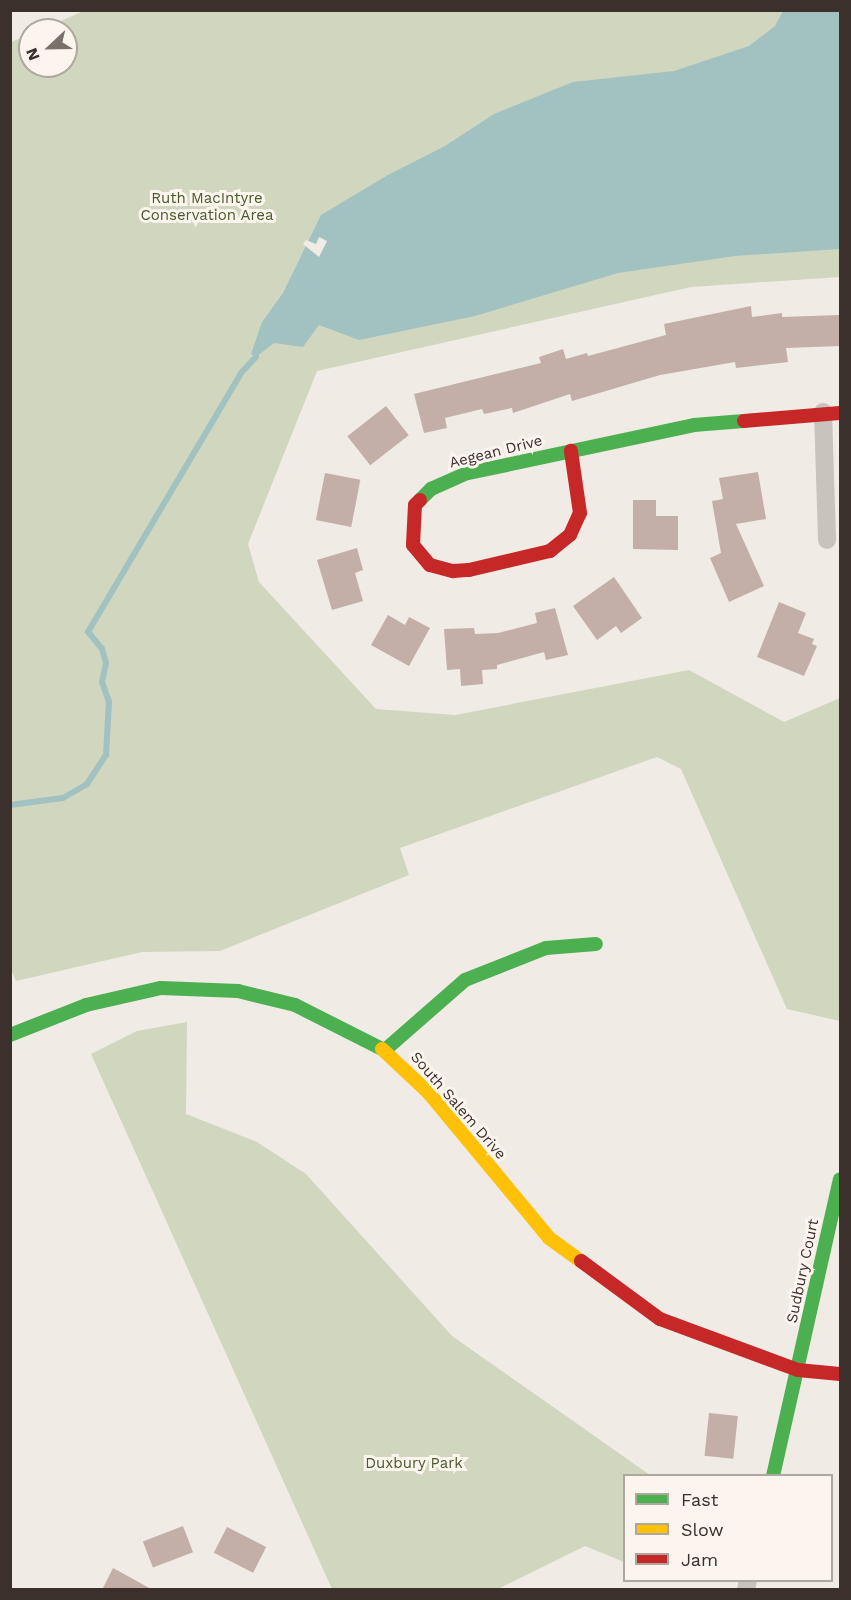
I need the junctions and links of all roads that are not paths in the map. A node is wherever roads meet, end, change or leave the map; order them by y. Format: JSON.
{"nodes":[{"id":1,"x":832,"y":413,"type":"edge"},
{"id":2,"x":571,"y":452,"type":"junction"},
{"id":3,"x":827,"y":540,"type":"dead end"},
{"id":4,"x":596,"y":944,"type":"dead end"},
{"id":5,"x":10,"y":1035,"type":"edge"},
{"id":6,"x":386,"y":1050,"type":"junction"},
{"id":7,"x":840,"y":1179,"type":"edge"},
{"id":8,"x":798,"y":1370,"type":"junction"},
{"id":9,"x":840,"y":1374,"type":"edge"},
{"id":10,"x":773,"y":1474,"type":"edge"}],
"edges":[{"from":1,"to":2,"type":"street","name":"Aegean Drive"},
{"from":1,"to":3,"type":"street"},
{"from":2,"to":2,"type":"street","name":"Aegean Drive"},
{"from":4,"to":6,"type":"street"},
{"from":5,"to":6,"type":"street","name":"South Salem Drive"},
{"from":6,"to":8,"type":"street","name":"South Salem Drive"},
{"from":7,"to":8,"type":"street","name":"Sudbury Court"},
{"from":8,"to":9,"type":"street","name":"South Salem Drive"},
{"from":8,"to":10,"type":"street","name":"Sudbury Court"}]}
